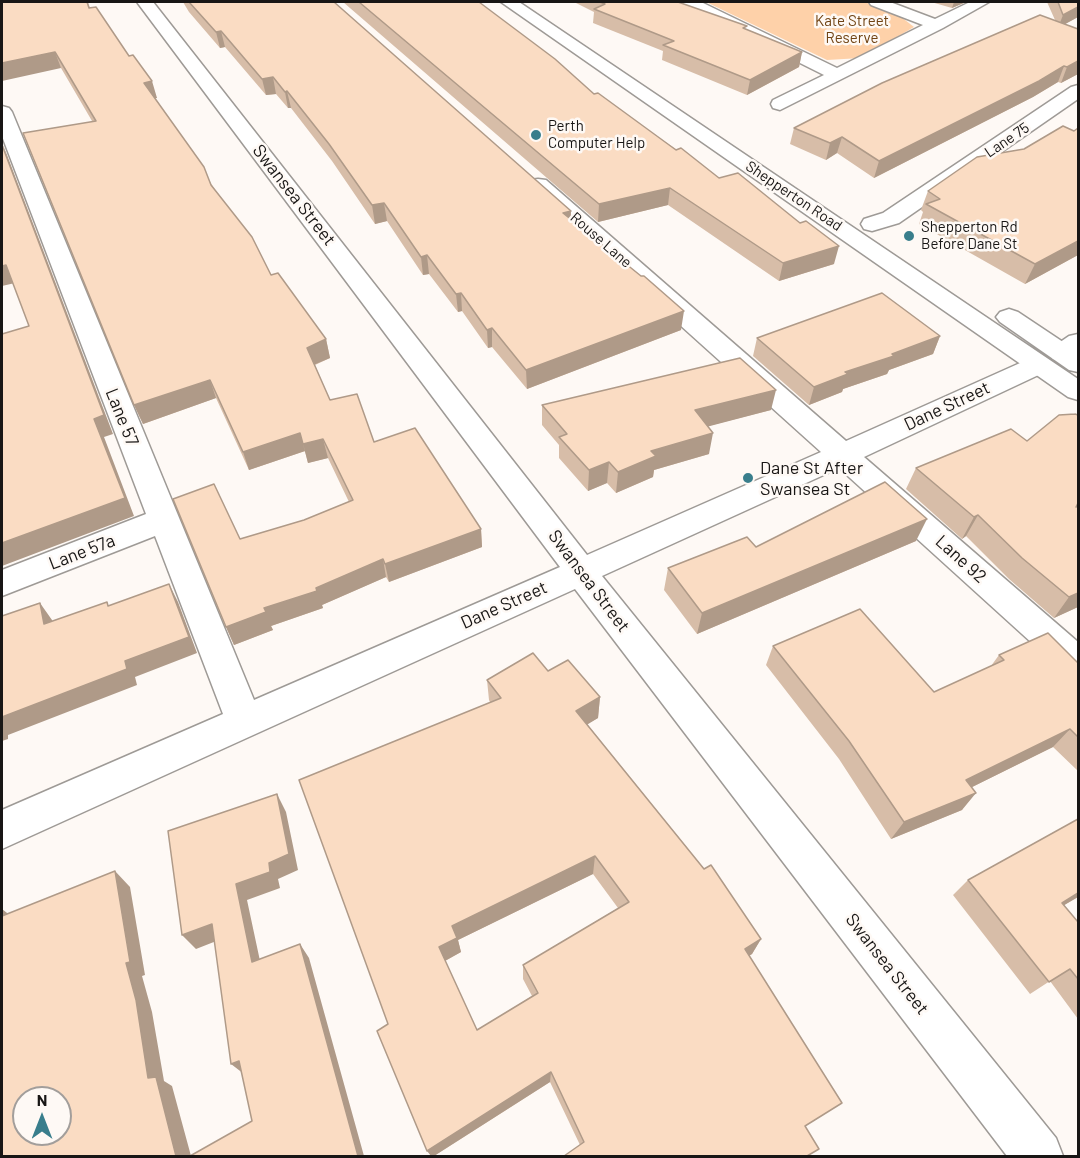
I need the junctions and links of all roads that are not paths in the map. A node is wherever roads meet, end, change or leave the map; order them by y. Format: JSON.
{"nodes":[{"id":1,"x":145,"y":2,"type":"edge"},
{"id":2,"x":509,"y":2,"type":"edge"},
{"id":3,"x":532,"y":2,"type":"edge"},
{"id":4,"x":690,"y":2,"type":"edge"},
{"id":5,"x":877,"y":2,"type":"edge"},
{"id":6,"x":981,"y":2,"type":"edge"},
{"id":7,"x":937,"y":25,"type":"junction"},
{"id":8,"x":838,"y":75,"type":"junction"},
{"id":9,"x":1078,"y":91,"type":"edge"},
{"id":10,"x":780,"y":104,"type":"dead end"},
{"id":11,"x":2,"y":112,"type":"edge"},
{"id":12,"x":526,"y":174,"type":"edge"},
{"id":13,"x":836,"y":201,"type":"dead end"},
{"id":14,"x":891,"y":237,"type":"dead end"},
{"id":15,"x":995,"y":308,"type":"dead end"},
{"id":16,"x":1064,"y":356,"type":"edge"},
{"id":17,"x":1078,"y":391,"type":"edge"},
{"id":18,"x":844,"y":454,"type":"junction"},
{"id":19,"x":163,"y":520,"type":"junction"},
{"id":20,"x":579,"y":571,"type":"junction"},
{"id":21,"x":2,"y":583,"type":"edge"},
{"id":22,"x":1078,"y":663,"type":"edge"},
{"id":23,"x":244,"y":721,"type":"junction"},
{"id":24,"x":2,"y":830,"type":"edge"},
{"id":25,"x":1038,"y":1156,"type":"edge"}],
"edges":[{"from":1,"to":20,"type":"main road","name":"Swansea Street"},
{"from":2,"to":16,"type":"main road","name":"Shepperton Road"},
{"from":3,"to":13,"type":"main road","name":"Shepperton Road"},
{"from":4,"to":8,"type":"main road"},
{"from":5,"to":7,"type":"main road"},
{"from":6,"to":7,"type":"main road"},
{"from":7,"to":8,"type":"main road"},
{"from":8,"to":10,"type":"main road"},
{"from":9,"to":14,"type":"main road","name":"Lane 75"},
{"from":11,"to":19,"type":"main road","name":"Lane 57"},
{"from":12,"to":18,"type":"main road","name":"Rouse Lane"},
{"from":15,"to":16,"type":"main road","name":"Shepperton Road"},
{"from":16,"to":17,"type":"main road","name":"Shepperton Road"},
{"from":16,"to":18,"type":"main road","name":"Dane Street"},
{"from":18,"to":20,"type":"main road","name":"Dane Street"},
{"from":18,"to":22,"type":"main road","name":"Lane 92"},
{"from":19,"to":21,"type":"main road","name":"Lane 57a"},
{"from":19,"to":23,"type":"main road","name":"Lane 57"},
{"from":20,"to":23,"type":"main road","name":"Dane Street"},
{"from":20,"to":25,"type":"main road","name":"Swansea Street"},
{"from":23,"to":24,"type":"main road","name":"Dane Street"}]}
